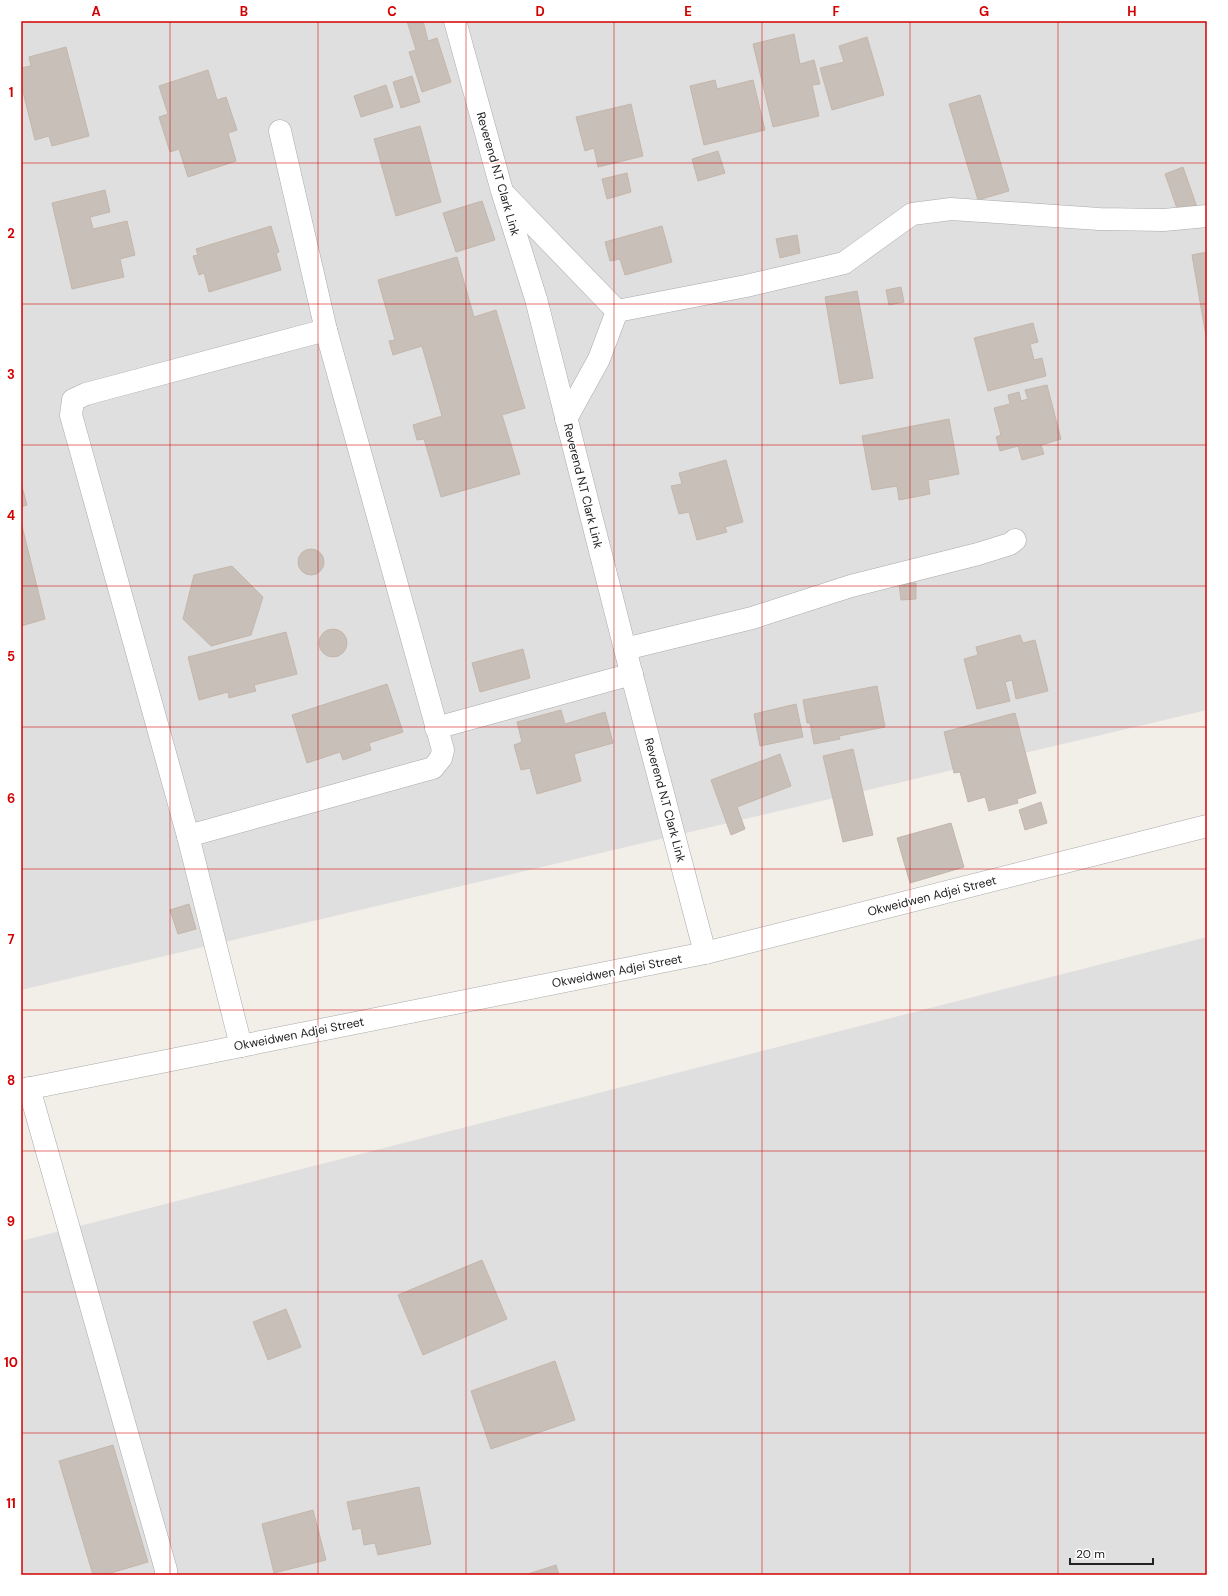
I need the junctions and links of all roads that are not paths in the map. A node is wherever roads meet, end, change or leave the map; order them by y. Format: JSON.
{"nodes":[{"id":1,"x":455,"y":21,"type":"edge"},
{"id":2,"x":280,"y":131,"type":"dead end"},
{"id":3,"x":502,"y":191,"type":"junction"},
{"id":4,"x":1207,"y":216,"type":"edge"},
{"id":5,"x":617,"y":311,"type":"junction"},
{"id":6,"x":326,"y":330,"type":"junction"},
{"id":7,"x":566,"y":419,"type":"junction"},
{"id":8,"x":1015,"y":540,"type":"dead end"},
{"id":9,"x":625,"y":649,"type":"junction"},
{"id":10,"x":632,"y":674,"type":"junction"},
{"id":11,"x":436,"y":728,"type":"junction"},
{"id":12,"x":1207,"y":826,"type":"edge"},
{"id":13,"x":188,"y":836,"type":"junction"},
{"id":14,"x":705,"y":953,"type":"junction"},
{"id":15,"x":241,"y":1046,"type":"junction"},
{"id":16,"x":25,"y":1089,"type":"edge"},
{"id":17,"x":166,"y":1575,"type":"edge"}],
"edges":[{"from":1,"to":3,"type":"street","name":"Reverend N.T Clark Link"},
{"from":2,"to":6,"type":"street"},
{"from":3,"to":5,"type":"street"},
{"from":3,"to":7,"type":"street","name":"Reverend N.T Clark Link"},
{"from":4,"to":5,"type":"street"},
{"from":5,"to":7,"type":"street"},
{"from":6,"to":11,"type":"street"},
{"from":6,"to":13,"type":"street"},
{"from":7,"to":9,"type":"street","name":"Reverend N.T Clark Link"},
{"from":8,"to":9,"type":"street"},
{"from":9,"to":10,"type":"street","name":"Reverend N.T Clark Link"},
{"from":10,"to":11,"type":"street"},
{"from":10,"to":14,"type":"street","name":"Reverend N.T Clark Link"},
{"from":11,"to":13,"type":"street"},
{"from":12,"to":14,"type":"street","name":"Okweidwen Adjei Street"},
{"from":13,"to":15,"type":"street"},
{"from":14,"to":15,"type":"street","name":"Okweidwen Adjei Street"},
{"from":15,"to":16,"type":"street","name":"Okweidwen Adjei Street"},
{"from":16,"to":17,"type":"street"}]}
